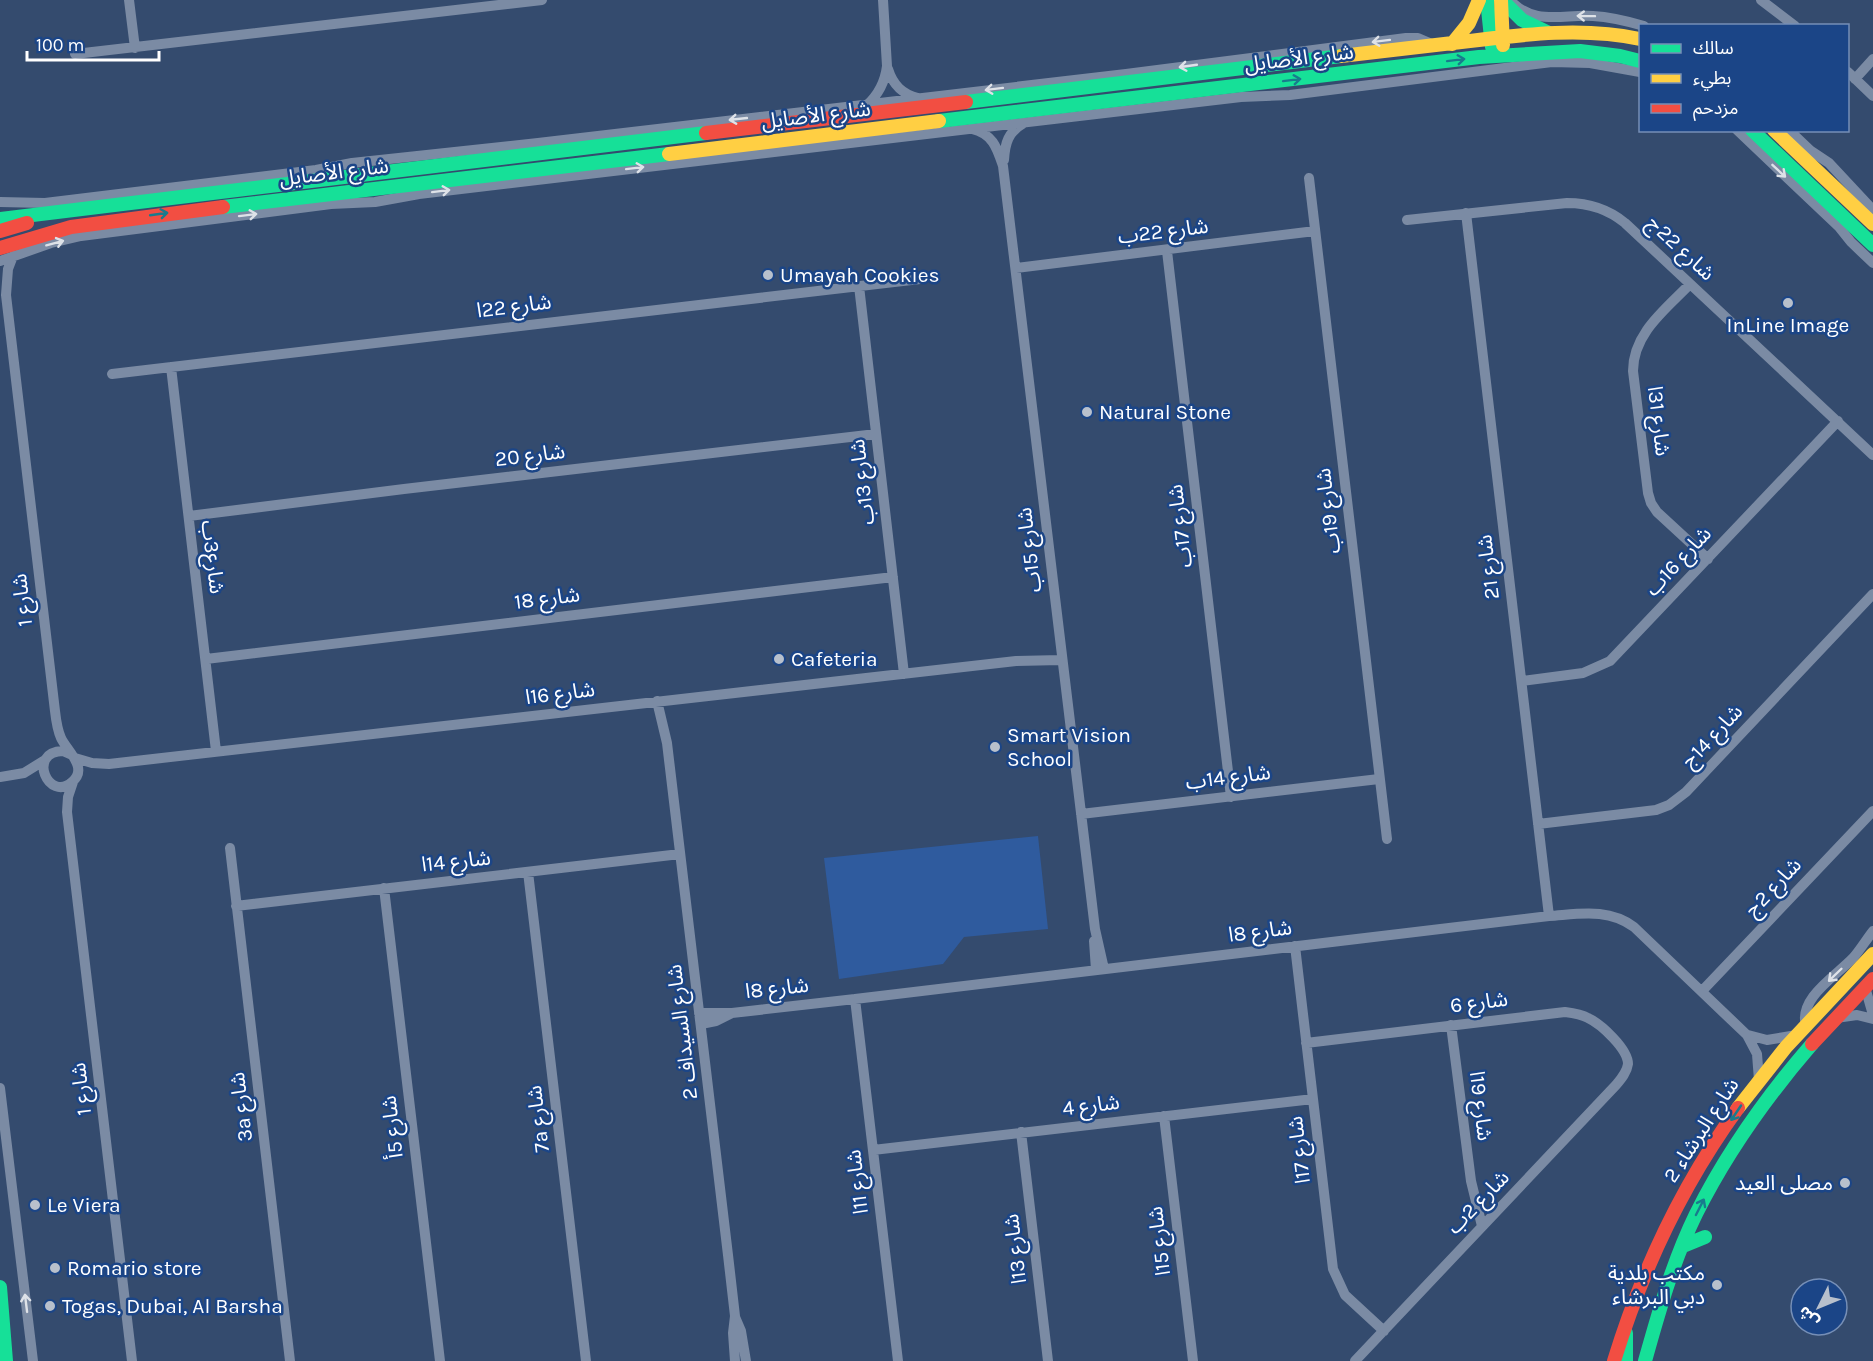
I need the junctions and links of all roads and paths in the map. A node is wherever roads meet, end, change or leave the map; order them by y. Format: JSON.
{"nodes":[{"id":1,"x":129,"y":0,"type":"edge"},
{"id":2,"x":542,"y":0,"type":"edge"},
{"id":3,"x":883,"y":0,"type":"edge"},
{"id":4,"x":1479,"y":0,"type":"edge"},
{"id":5,"x":1486,"y":0,"type":"edge"},
{"id":6,"x":1502,"y":0,"type":"edge"},
{"id":7,"x":1510,"y":0,"type":"edge"},
{"id":8,"x":1761,"y":0,"type":"edge"},
{"id":9,"x":1793,"y":24,"type":"edge"},
{"id":10,"x":1639,"y":25,"type":"edge"},
{"id":11,"x":1550,"y":33,"type":"junction"},
{"id":12,"x":1496,"y":38,"type":"junction"},
{"id":13,"x":1639,"y":39,"type":"edge"},
{"id":14,"x":1445,"y":45,"type":"junction"},
{"id":15,"x":135,"y":48,"type":"junction"},
{"id":16,"x":75,"y":54,"type":"dead end"},
{"id":17,"x":1498,"y":56,"type":"junction"},
{"id":18,"x":1873,"y":59,"type":"edge"},
{"id":19,"x":1639,"y":61,"type":"edge"},
{"id":20,"x":887,"y":66,"type":"junction"},
{"id":21,"x":1639,"y":72,"type":"edge"},
{"id":22,"x":1380,"y":76,"type":"junction"},
{"id":23,"x":1851,"y":76,"type":"edge"},
{"id":24,"x":1127,"y":79,"type":"junction"},
{"id":25,"x":1873,"y":96,"type":"edge"},
{"id":26,"x":922,"y":98,"type":"junction"},
{"id":27,"x":1169,"y":100,"type":"junction"},
{"id":28,"x":867,"y":105,"type":"junction"},
{"id":29,"x":1029,"y":122,"type":"junction"},
{"id":30,"x":931,"y":123,"type":"junction"},
{"id":31,"x":965,"y":129,"type":"junction"},
{"id":32,"x":1739,"y":132,"type":"edge"},
{"id":33,"x":1754,"y":132,"type":"edge"},
{"id":34,"x":1776,"y":132,"type":"edge"},
{"id":35,"x":1791,"y":132,"type":"edge"},
{"id":36,"x":595,"y":137,"type":"junction"},
{"id":37,"x":576,"y":150,"type":"junction"},
{"id":38,"x":422,"y":155,"type":"junction"},
{"id":39,"x":439,"y":165,"type":"junction"},
{"id":40,"x":1003,"y":166,"type":"junction"},
{"id":41,"x":1309,"y":178,"type":"dead end"},
{"id":42,"x":0,"y":195,"type":"edge"},
{"id":43,"x":5,"y":202,"type":"edge"},
{"id":44,"x":1873,"y":210,"type":"edge"},
{"id":45,"x":67,"y":211,"type":"junction"},
{"id":46,"x":1466,"y":213,"type":"junction"},
{"id":47,"x":0,"y":219,"type":"edge"},
{"id":48,"x":1407,"y":220,"type":"dead end"},
{"id":49,"x":1873,"y":225,"type":"edge"},
{"id":50,"x":112,"y":226,"type":"junction"},
{"id":51,"x":0,"y":231,"type":"edge"},
{"id":52,"x":1315,"y":231,"type":"junction"},
{"id":53,"x":1873,"y":245,"type":"edge"},
{"id":54,"x":0,"y":248,"type":"edge"},
{"id":55,"x":1167,"y":250,"type":"junction"},
{"id":56,"x":13,"y":256,"type":"junction"},
{"id":57,"x":0,"y":261,"type":"edge"},
{"id":58,"x":1873,"y":263,"type":"edge"},
{"id":59,"x":1016,"y":268,"type":"junction"},
{"id":60,"x":920,"y":279,"type":"dead end"},
{"id":61,"x":0,"y":282,"type":"edge"},
{"id":62,"x":1690,"y":284,"type":"junction"},
{"id":63,"x":859,"y":286,"type":"junction"},
{"id":64,"x":6,"y":295,"type":"junction"},
{"id":65,"x":171,"y":368,"type":"junction"},
{"id":66,"x":112,"y":374,"type":"dead end"},
{"id":67,"x":1838,"y":421,"type":"junction"},
{"id":68,"x":876,"y":434,"type":"junction"},
{"id":69,"x":1873,"y":455,"type":"edge"},
{"id":70,"x":189,"y":516,"type":"junction"},
{"id":71,"x":1708,"y":559,"type":"junction"},
{"id":72,"x":893,"y":577,"type":"junction"},
{"id":73,"x":1873,"y":594,"type":"edge"},
{"id":74,"x":1061,"y":655,"type":"junction"},
{"id":75,"x":206,"y":659,"type":"junction"},
{"id":76,"x":904,"y":674,"type":"junction"},
{"id":77,"x":1522,"y":681,"type":"junction"},
{"id":78,"x":662,"y":701,"type":"junction"},
{"id":79,"x":56,"y":723,"type":"junction"},
{"id":80,"x":216,"y":752,"type":"junction"},
{"id":81,"x":73,"y":757,"type":"junction"},
{"id":82,"x":47,"y":758,"type":"junction"},
{"id":83,"x":109,"y":764,"type":"junction"},
{"id":84,"x":18,"y":774,"type":"junction"},
{"id":85,"x":0,"y":777,"type":"edge"},
{"id":86,"x":1379,"y":779,"type":"junction"},
{"id":87,"x":74,"y":781,"type":"junction"},
{"id":88,"x":51,"y":783,"type":"junction"},
{"id":89,"x":1231,"y":797,"type":"junction"},
{"id":90,"x":1873,"y":810,"type":"edge"},
{"id":91,"x":67,"y":812,"type":"junction"},
{"id":92,"x":1081,"y":814,"type":"junction"},
{"id":93,"x":1538,"y":824,"type":"junction"},
{"id":94,"x":1387,"y":840,"type":"dead end"},
{"id":95,"x":230,"y":848,"type":"dead end"},
{"id":96,"x":680,"y":854,"type":"junction"},
{"id":97,"x":528,"y":872,"type":"junction"},
{"id":98,"x":384,"y":888,"type":"junction"},
{"id":99,"x":236,"y":906,"type":"junction"},
{"id":100,"x":1549,"y":916,"type":"junction"},
{"id":101,"x":1873,"y":931,"type":"edge"},
{"id":102,"x":1295,"y":946,"type":"junction"},
{"id":103,"x":1873,"y":954,"type":"edge"},
{"id":104,"x":1100,"y":970,"type":"junction"},
{"id":105,"x":1869,"y":983,"type":"edge"},
{"id":106,"x":1702,"y":991,"type":"junction"},
{"id":107,"x":855,"y":999,"type":"junction"},
{"id":108,"x":1873,"y":1017,"type":"edge"},
{"id":109,"x":700,"y":1018,"type":"junction"},
{"id":110,"x":1835,"y":1018,"type":"junction"},
{"id":111,"x":1451,"y":1025,"type":"junction"},
{"id":112,"x":1802,"y":1030,"type":"junction"},
{"id":113,"x":1747,"y":1035,"type":"junction"},
{"id":114,"x":1306,"y":1043,"type":"junction"},
{"id":115,"x":1627,"y":1069,"type":"joint"},
{"id":116,"x":1759,"y":1080,"type":"junction"},
{"id":117,"x":0,"y":1088,"type":"edge"},
{"id":118,"x":1313,"y":1099,"type":"junction"},
{"id":119,"x":1164,"y":1116,"type":"junction"},
{"id":120,"x":1021,"y":1132,"type":"junction"},
{"id":121,"x":873,"y":1150,"type":"junction"},
{"id":122,"x":1482,"y":1226,"type":"junction"},
{"id":123,"x":1705,"y":1237,"type":"dead end"},
{"id":124,"x":1683,"y":1246,"type":"junction"},
{"id":125,"x":0,"y":1287,"type":"edge"},
{"id":126,"x":735,"y":1316,"type":"junction"},
{"id":127,"x":1626,"y":1324,"type":"junction"},
{"id":128,"x":1384,"y":1331,"type":"junction"},
{"id":129,"x":3,"y":1350,"type":"edge"},
{"id":130,"x":33,"y":1361,"type":"edge"},
{"id":131,"x":132,"y":1361,"type":"edge"},
{"id":132,"x":290,"y":1361,"type":"edge"},
{"id":133,"x":440,"y":1361,"type":"edge"},
{"id":134,"x":586,"y":1361,"type":"edge"},
{"id":135,"x":735,"y":1361,"type":"edge"},
{"id":136,"x":746,"y":1361,"type":"edge"},
{"id":137,"x":897,"y":1361,"type":"edge"},
{"id":138,"x":1048,"y":1361,"type":"edge"},
{"id":139,"x":1193,"y":1361,"type":"edge"},
{"id":140,"x":1355,"y":1361,"type":"edge"},
{"id":141,"x":1614,"y":1361,"type":"edge"},
{"id":142,"x":1626,"y":1361,"type":"edge"},
{"id":143,"x":1645,"y":1361,"type":"edge"}],
"edges":[{"from":1,"to":15,"type":"street"},
{"from":2,"to":15,"type":"street"},
{"from":3,"to":20,"type":"street"},
{"from":4,"to":14,"type":"street"},
{"from":5,"to":12,"type":"street"},
{"from":6,"to":11,"type":"street"},
{"from":6,"to":12,"type":"street"},
{"from":10,"to":7,"type":"street","one_way":true},
{"from":8,"to":9,"type":"street"},
{"from":11,"to":12,"type":"street","name":"شارع الأصايل"},
{"from":11,"to":13,"type":"street","name":"شارع الأصايل"},
{"from":12,"to":14,"type":"street","name":"شارع الأصايل"},
{"from":12,"to":17,"type":"street"},
{"from":14,"to":24,"type":"street","name":"شارع الأصايل","one_way":true},
{"from":15,"to":16,"type":"street"},
{"from":17,"to":19,"type":"street","name":"شارع الأصايل"},
{"from":22,"to":17,"type":"street","name":"شارع الأصايل","one_way":true},
{"from":18,"to":23,"type":"street"},
{"from":20,"to":26,"type":"street"},
{"from":20,"to":28,"type":"street"},
{"from":21,"to":22,"type":"street"},
{"from":27,"to":22,"type":"street","name":"شارع الأصايل","one_way":true},
{"from":23,"to":25,"type":"street"},
{"from":24,"to":26,"type":"street","one_way":true},
{"from":24,"to":37,"type":"street","name":"شارع الأصايل"},
{"from":26,"to":28,"type":"street"},
{"from":27,"to":29,"type":"street"},
{"from":27,"to":30,"type":"street","name":"شارع الأصايل"},
{"from":28,"to":36,"type":"street","one_way":true},
{"from":29,"to":31,"type":"street"},
{"from":29,"to":40,"type":"street","name":"شارع 15ب"},
{"from":30,"to":31,"type":"street"},
{"from":50,"to":30,"type":"street","name":"شارع الأصايل","one_way":true},
{"from":31,"to":40,"type":"street","name":"شارع 15ب"},
{"from":50,"to":31,"type":"street","one_way":true},
{"from":32,"to":58,"type":"street","one_way":true},
{"from":33,"to":53,"type":"street"},
{"from":34,"to":49,"type":"street"},
{"from":35,"to":44,"type":"street"},
{"from":36,"to":37,"type":"street"},
{"from":36,"to":38,"type":"street"},
{"from":37,"to":39,"type":"street","name":"شارع الأصايل"},
{"from":38,"to":39,"type":"street"},
{"from":38,"to":43,"type":"street"},
{"from":39,"to":45,"type":"street","name":"شارع الأصايل"},
{"from":40,"to":59,"type":"street","name":"شارع 15ب"},
{"from":41,"to":52,"type":"street","name":"شارع 19ب"},
{"from":42,"to":43,"type":"street"},
{"from":45,"to":47,"type":"street","name":"شارع الأصايل"},
{"from":45,"to":51,"type":"street"},
{"from":46,"to":48,"type":"street","name":"شارع 22ج"},
{"from":46,"to":62,"type":"street","name":"شارع 22ج"},
{"from":46,"to":77,"type":"street","name":"شارع 21"},
{"from":50,"to":54,"type":"street","name":"شارع الأصايل"},
{"from":56,"to":50,"type":"street","one_way":true},
{"from":52,"to":55,"type":"street","name":"شارع 22ب"},
{"from":52,"to":86,"type":"street","name":"شارع 19ب"},
{"from":55,"to":59,"type":"street","name":"شارع 22ب"},
{"from":55,"to":89,"type":"street","name":"شارع 17ب"},
{"from":56,"to":57,"type":"street"},
{"from":56,"to":64,"type":"street","name":"شارع 1"},
{"from":59,"to":74,"type":"street","name":"شارع 15ب"},
{"from":60,"to":63,"type":"street","name":"شارع 22ا"},
{"from":61,"to":64,"type":"street","name":"شارع 1"},
{"from":62,"to":67,"type":"street","name":"شارع 22ج"},
{"from":62,"to":71,"type":"street","name":"شارع 31ا"},
{"from":63,"to":65,"type":"street","name":"شارع 22ا"},
{"from":63,"to":68,"type":"street","name":"شارع 13ب"},
{"from":64,"to":79,"type":"street","name":"شارع 1"},
{"from":65,"to":66,"type":"street","name":"شارع 22ا"},
{"from":65,"to":70,"type":"street","name":"شارع3ب"},
{"from":67,"to":69,"type":"street","name":"شارع 22ج"},
{"from":67,"to":71,"type":"street","name":"شارع 16ب"},
{"from":68,"to":70,"type":"street","name":"شارع 20"},
{"from":68,"to":72,"type":"street","name":"شارع 13ب"},
{"from":70,"to":75,"type":"street","name":"شارع3ب"},
{"from":71,"to":77,"type":"street","name":"شارع 16ب"},
{"from":72,"to":75,"type":"street","name":"شارع 18"},
{"from":72,"to":76,"type":"street","name":"شارع 13ب"},
{"from":73,"to":93,"type":"street","name":"شارع 14ج"},
{"from":74,"to":76,"type":"street","name":"شارع 16ا"},
{"from":74,"to":92,"type":"street","name":"شارع 15ب"},
{"from":75,"to":80,"type":"street","name":"شارع3ب"},
{"from":76,"to":78,"type":"street","name":"شارع 16ا"},
{"from":77,"to":93,"type":"street","name":"شارع 21"},
{"from":78,"to":80,"type":"street","name":"شارع 16ا"},
{"from":78,"to":96,"type":"street","name":"شارع السيداف 2"},
{"from":79,"to":81,"type":"street","name":"شارع 1"},
{"from":79,"to":82,"type":"street","name":"شارع 1"},
{"from":80,"to":83,"type":"street","name":"شارع 16ا"},
{"from":81,"to":82,"type":"street"},
{"from":81,"to":83,"type":"street","name":"شارع 16ا"},
{"from":81,"to":87,"type":"street"},
{"from":82,"to":84,"type":"street"},
{"from":82,"to":88,"type":"street"},
{"from":83,"to":87,"type":"street","name":"شارع 16ا"},
{"from":84,"to":85,"type":"street"},
{"from":84,"to":88,"type":"street"},
{"from":86,"to":89,"type":"street","name":"شارع 14ب"},
{"from":86,"to":94,"type":"street","name":"شارع 19ب"},
{"from":87,"to":88,"type":"street"},
{"from":87,"to":91,"type":"street","name":"شارع 1"},
{"from":88,"to":91,"type":"street","name":"شارع 1"},
{"from":89,"to":92,"type":"street","name":"شارع 14ب"},
{"from":90,"to":106,"type":"street","name":"شارع 2ج"},
{"from":91,"to":131,"type":"street","name":"شارع 1"},
{"from":92,"to":104,"type":"street","name":"شارع 15ب"},
{"from":93,"to":100,"type":"street","name":"شارع 21"},
{"from":95,"to":99,"type":"street","name":"3a شارع"},
{"from":96,"to":97,"type":"street","name":"شارع 14ا"},
{"from":96,"to":109,"type":"street","name":"شارع السيداف 2"},
{"from":97,"to":98,"type":"street","name":"شارع 14ا"},
{"from":97,"to":134,"type":"street","name":"7a شارع"},
{"from":98,"to":99,"type":"street","name":"شارع 14ا"},
{"from":98,"to":133,"type":"street","name":"شارع 5أ"},
{"from":99,"to":132,"type":"street","name":"3a شارع"},
{"from":100,"to":102,"type":"street","name":"شارع 8ا"},
{"from":100,"to":106,"type":"street","name":"شارع 8ا"},
{"from":101,"to":112,"type":"street","one_way":true},
{"from":102,"to":104,"type":"street","name":"شارع 8ا"},
{"from":102,"to":114,"type":"street","name":"شارع 17ا"},
{"from":103,"to":112,"type":"street","name":"شارع البرشاء 2"},
{"from":104,"to":107,"type":"street","name":"شارع 8ا"},
{"from":105,"to":108,"type":"street"},
{"from":105,"to":110,"type":"street","name":"شارع البرشاء 2"},
{"from":106,"to":113,"type":"street","name":"شارع 8ا"},
{"from":107,"to":109,"type":"street","name":"شارع 8ا"},
{"from":107,"to":121,"type":"street","name":"شارع 11ا"},
{"from":108,"to":110,"type":"street"},
{"from":109,"to":126,"type":"street","name":"شارع السيداف 2"},
{"from":124,"to":110,"type":"street","name":"شارع البرشاء 2","one_way":true},
{"from":111,"to":114,"type":"street","name":"شارع 6"},
{"from":111,"to":115,"type":"street","name":"شارع 6"},
{"from":111,"to":122,"type":"street","name":"شارع 19ا"},
{"from":112,"to":113,"type":"street"},
{"from":112,"to":116,"type":"street","name":"شارع البرشاء 2"},
{"from":113,"to":116,"type":"street","name":"شارع 8ا"},
{"from":114,"to":118,"type":"street","name":"شارع 17ا"},
{"from":115,"to":122,"type":"street","name":"شارع 2ب"},
{"from":116,"to":127,"type":"street","name":"شارع البرشاء 2","one_way":true},
{"from":130,"to":117,"type":"street","one_way":true},
{"from":118,"to":119,"type":"street","name":"شارع 4"},
{"from":118,"to":128,"type":"street","name":"شارع 17ا"},
{"from":119,"to":120,"type":"street","name":"شارع 4"},
{"from":119,"to":139,"type":"street","name":"شارع 15ا"},
{"from":120,"to":121,"type":"street","name":"شارع 4"},
{"from":120,"to":138,"type":"street","name":"شارع 13ا"},
{"from":121,"to":137,"type":"street","name":"شارع 11ا"},
{"from":122,"to":128,"type":"street","name":"شارع 2ب"},
{"from":123,"to":124,"type":"street"},
{"from":124,"to":143,"type":"street","name":"شارع البرشاء 2"},
{"from":125,"to":129,"type":"street"},
{"from":126,"to":135,"type":"street","name":"شارع السيداف 2"},
{"from":126,"to":136,"type":"street","name":"شارع السيداف 2"},
{"from":127,"to":141,"type":"street","name":"شارع البرشاء 2"},
{"from":127,"to":142,"type":"street"},
{"from":128,"to":140,"type":"street","name":"شارع 2ب"}]}
